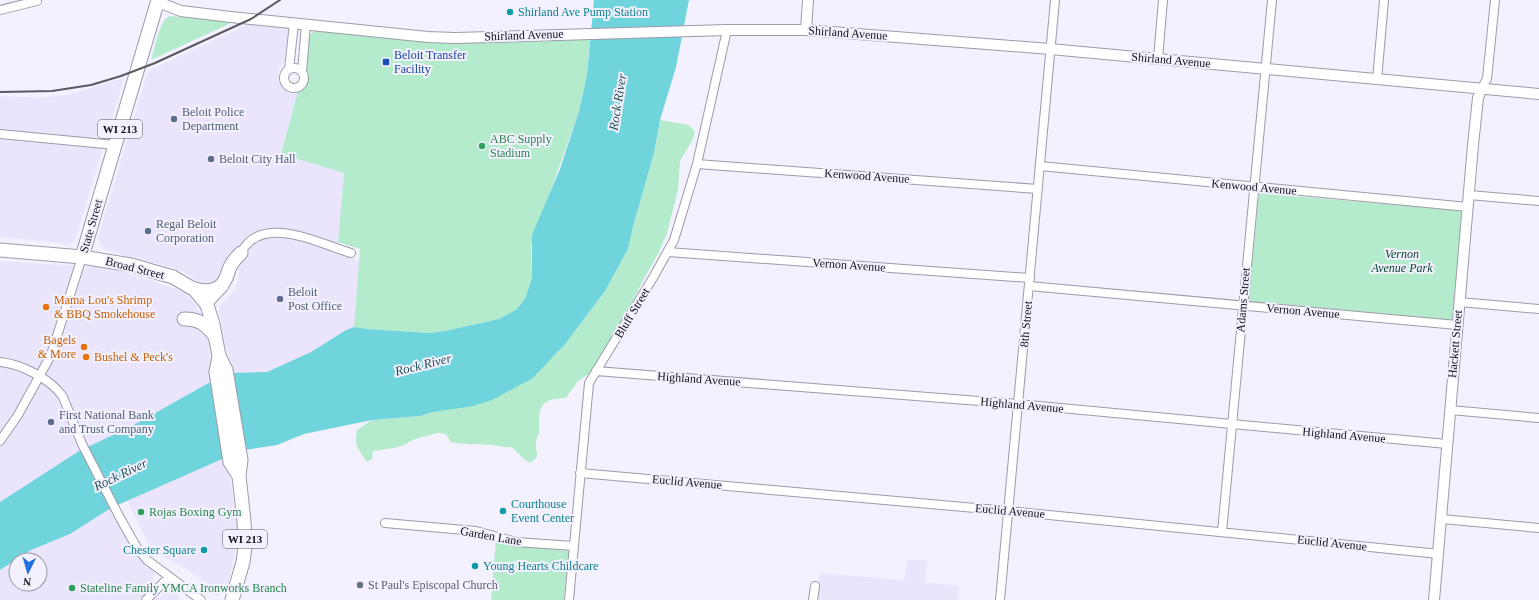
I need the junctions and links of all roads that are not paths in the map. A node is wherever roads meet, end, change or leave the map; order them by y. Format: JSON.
{"nodes":[{"id":1,"x":37,"y":0,"type":"edge"},
{"id":2,"x":808,"y":0,"type":"edge"},
{"id":3,"x":1055,"y":0,"type":"edge"},
{"id":4,"x":1163,"y":0,"type":"edge"},
{"id":5,"x":1272,"y":0,"type":"edge"},
{"id":6,"x":1384,"y":0,"type":"edge"},
{"id":7,"x":1495,"y":0,"type":"edge"},
{"id":8,"x":158,"y":1,"type":"edge"},
{"id":9,"x":0,"y":10,"type":"edge"},
{"id":10,"x":294,"y":23,"type":"junction"},
{"id":11,"x":306,"y":24,"type":"junction"},
{"id":12,"x":727,"y":30,"type":"junction"},
{"id":13,"x":806,"y":30,"type":"junction"},
{"id":14,"x":1050,"y":49,"type":"junction"},
{"id":15,"x":1158,"y":59,"type":"junction"},
{"id":16,"x":289,"y":69,"type":"junction"},
{"id":17,"x":1266,"y":69,"type":"junction"},
{"id":18,"x":302,"y":72,"type":"junction"},
{"id":19,"x":1377,"y":80,"type":"junction"},
{"id":20,"x":1481,"y":89,"type":"junction"},
{"id":21,"x":1539,"y":94,"type":"edge"},
{"id":22,"x":0,"y":134,"type":"edge"},
{"id":23,"x":115,"y":145,"type":"junction"},
{"id":24,"x":697,"y":164,"type":"junction"},
{"id":25,"x":1040,"y":166,"type":"junction"},
{"id":26,"x":1254,"y":187,"type":"junction"},
{"id":27,"x":1038,"y":189,"type":"junction"},
{"id":28,"x":1469,"y":195,"type":"junction"},
{"id":29,"x":1539,"y":201,"type":"edge"},
{"id":30,"x":1468,"y":207,"type":"junction"},
{"id":31,"x":0,"y":250,"type":"edge"},
{"id":32,"x":243,"y":250,"type":"junction"},
{"id":33,"x":668,"y":252,"type":"junction"},
{"id":34,"x":351,"y":253,"type":"dead end"},
{"id":35,"x":82,"y":257,"type":"junction"},
{"id":36,"x":1030,"y":282,"type":"junction"},
{"id":37,"x":192,"y":288,"type":"junction"},
{"id":38,"x":1459,"y":302,"type":"junction"},
{"id":39,"x":207,"y":305,"type":"junction"},
{"id":40,"x":1243,"y":305,"type":"junction"},
{"id":41,"x":1539,"y":309,"type":"edge"},
{"id":42,"x":184,"y":319,"type":"dead end"},
{"id":43,"x":1457,"y":325,"type":"junction"},
{"id":44,"x":216,"y":337,"type":"junction"},
{"id":45,"x":0,"y":362,"type":"edge"},
{"id":46,"x":596,"y":372,"type":"junction"},
{"id":47,"x":40,"y":377,"type":"junction"},
{"id":48,"x":1018,"y":404,"type":"junction"},
{"id":49,"x":1450,"y":410,"type":"junction"},
{"id":50,"x":1539,"y":418,"type":"edge"},
{"id":51,"x":1231,"y":424,"type":"junction"},
{"id":52,"x":0,"y":441,"type":"edge"},
{"id":53,"x":1447,"y":444,"type":"junction"},
{"id":54,"x":580,"y":473,"type":"junction"},
{"id":55,"x":1009,"y":511,"type":"junction"},
{"id":56,"x":1442,"y":519,"type":"junction"},
{"id":57,"x":385,"y":523,"type":"dead end"},
{"id":58,"x":1539,"y":528,"type":"edge"},
{"id":59,"x":1222,"y":532,"type":"junction"},
{"id":60,"x":574,"y":546,"type":"junction"},
{"id":61,"x":1439,"y":554,"type":"junction"},
{"id":62,"x":169,"y":577,"type":"junction"},
{"id":63,"x":815,"y":586,"type":"dead end"},
{"id":64,"x":146,"y":600,"type":"edge"},
{"id":65,"x":201,"y":600,"type":"edge"},
{"id":66,"x":232,"y":600,"type":"edge"},
{"id":67,"x":569,"y":600,"type":"edge"},
{"id":68,"x":813,"y":600,"type":"edge"},
{"id":69,"x":1000,"y":600,"type":"edge"},
{"id":70,"x":1434,"y":600,"type":"edge"}],
"edges":[{"from":1,"to":9,"type":"street"},
{"from":2,"to":13,"type":"street"},
{"from":3,"to":14,"type":"street","name":"8th Street"},
{"from":4,"to":15,"type":"street"},
{"from":5,"to":17,"type":"street","name":"Adams Street"},
{"from":6,"to":19,"type":"street"},
{"from":7,"to":20,"type":"street"},
{"from":8,"to":10,"type":"street","name":"Shirland Avenue"},
{"from":8,"to":23,"type":"main road","name":"State Street","number":"WI 213"},
{"from":10,"to":11,"type":"street","name":"Shirland Avenue"},
{"from":10,"to":16,"type":"street"},
{"from":11,"to":12,"type":"street","name":"Shirland Avenue"},
{"from":11,"to":18,"type":"street"},
{"from":12,"to":13,"type":"street","name":"Shirland Avenue"},
{"from":12,"to":24,"type":"street","name":"Bluff Street"},
{"from":13,"to":14,"type":"street","name":"Shirland Avenue"},
{"from":14,"to":15,"type":"street","name":"Shirland Avenue"},
{"from":14,"to":25,"type":"street","name":"8th Street"},
{"from":15,"to":17,"type":"street","name":"Shirland Avenue"},
{"from":16,"to":18,"type":"street"},
{"from":16,"to":18,"type":"street"},
{"from":17,"to":19,"type":"street","name":"Shirland Avenue"},
{"from":17,"to":26,"type":"street","name":"Adams Street"},
{"from":19,"to":20,"type":"street","name":"Shirland Avenue"},
{"from":20,"to":21,"type":"street","name":"Shirland Avenue"},
{"from":20,"to":28,"type":"street","name":"Hackett Street"},
{"from":22,"to":23,"type":"street"},
{"from":23,"to":35,"type":"main road","name":"State Street","number":"WI 213"},
{"from":24,"to":27,"type":"street","name":"Kenwood Avenue"},
{"from":24,"to":33,"type":"street","name":"Bluff Street"},
{"from":25,"to":26,"type":"street","name":"Kenwood Avenue"},
{"from":25,"to":27,"type":"street","name":"8th Street"},
{"from":26,"to":30,"type":"street","name":"Kenwood Avenue"},
{"from":26,"to":40,"type":"street","name":"Adams Street"},
{"from":27,"to":36,"type":"street","name":"8th Street"},
{"from":28,"to":29,"type":"street"},
{"from":28,"to":30,"type":"street","name":"Hackett Street"},
{"from":30,"to":38,"type":"street","name":"Hackett Street"},
{"from":31,"to":35,"type":"main road","name":"Broad Street"},
{"from":32,"to":34,"type":"street"},
{"from":32,"to":37,"type":"main road"},
{"from":32,"to":39,"type":"street"},
{"from":33,"to":36,"type":"street","name":"Vernon Avenue"},
{"from":33,"to":46,"type":"street","name":"Bluff Street"},
{"from":35,"to":37,"type":"main road","name":"Broad Street","number":"WI 213"},
{"from":35,"to":47,"type":"street","name":"State Street"},
{"from":36,"to":40,"type":"street","name":"Vernon Avenue"},
{"from":36,"to":48,"type":"street","name":"8th Street"},
{"from":37,"to":39,"type":"main road","name":"Broad Street","number":"WI 213"},
{"from":38,"to":41,"type":"street"},
{"from":38,"to":43,"type":"street","name":"Hackett Street"},
{"from":39,"to":44,"type":"main road","name":"Broad Street","number":"WI 213"},
{"from":40,"to":43,"type":"street","name":"Vernon Avenue"},
{"from":40,"to":51,"type":"street","name":"Adams Street"},
{"from":42,"to":44,"type":"main road"},
{"from":43,"to":49,"type":"street","name":"Hackett Street"},
{"from":44,"to":66,"type":"main road","name":"Broad Street","number":"WI 213"},
{"from":45,"to":47,"type":"street"},
{"from":46,"to":48,"type":"street","name":"Highland Avenue"},
{"from":46,"to":54,"type":"street","name":"Bluff Street"},
{"from":47,"to":52,"type":"street","name":"State Street"},
{"from":47,"to":62,"type":"street"},
{"from":48,"to":51,"type":"street","name":"Highland Avenue"},
{"from":48,"to":55,"type":"street","name":"8th Street"},
{"from":49,"to":50,"type":"street"},
{"from":49,"to":53,"type":"street","name":"Hackett Street"},
{"from":51,"to":53,"type":"street","name":"Highland Avenue"},
{"from":51,"to":59,"type":"street","name":"Adams Street"},
{"from":53,"to":56,"type":"street","name":"Hackett Street"},
{"from":54,"to":55,"type":"street","name":"Euclid Avenue"},
{"from":54,"to":60,"type":"street","name":"Bluff Street"},
{"from":55,"to":59,"type":"street","name":"Euclid Avenue"},
{"from":55,"to":69,"type":"street","name":"8th Street"},
{"from":56,"to":58,"type":"street"},
{"from":56,"to":61,"type":"street","name":"Hackett Street"},
{"from":57,"to":60,"type":"street","name":"Garden Lane"},
{"from":59,"to":61,"type":"street","name":"Euclid Avenue"},
{"from":60,"to":67,"type":"street","name":"Bluff Street"},
{"from":61,"to":70,"type":"street","name":"Hackett Street"},
{"from":62,"to":64,"type":"street"},
{"from":62,"to":65,"type":"street"},
{"from":63,"to":68,"type":"street"}]}
